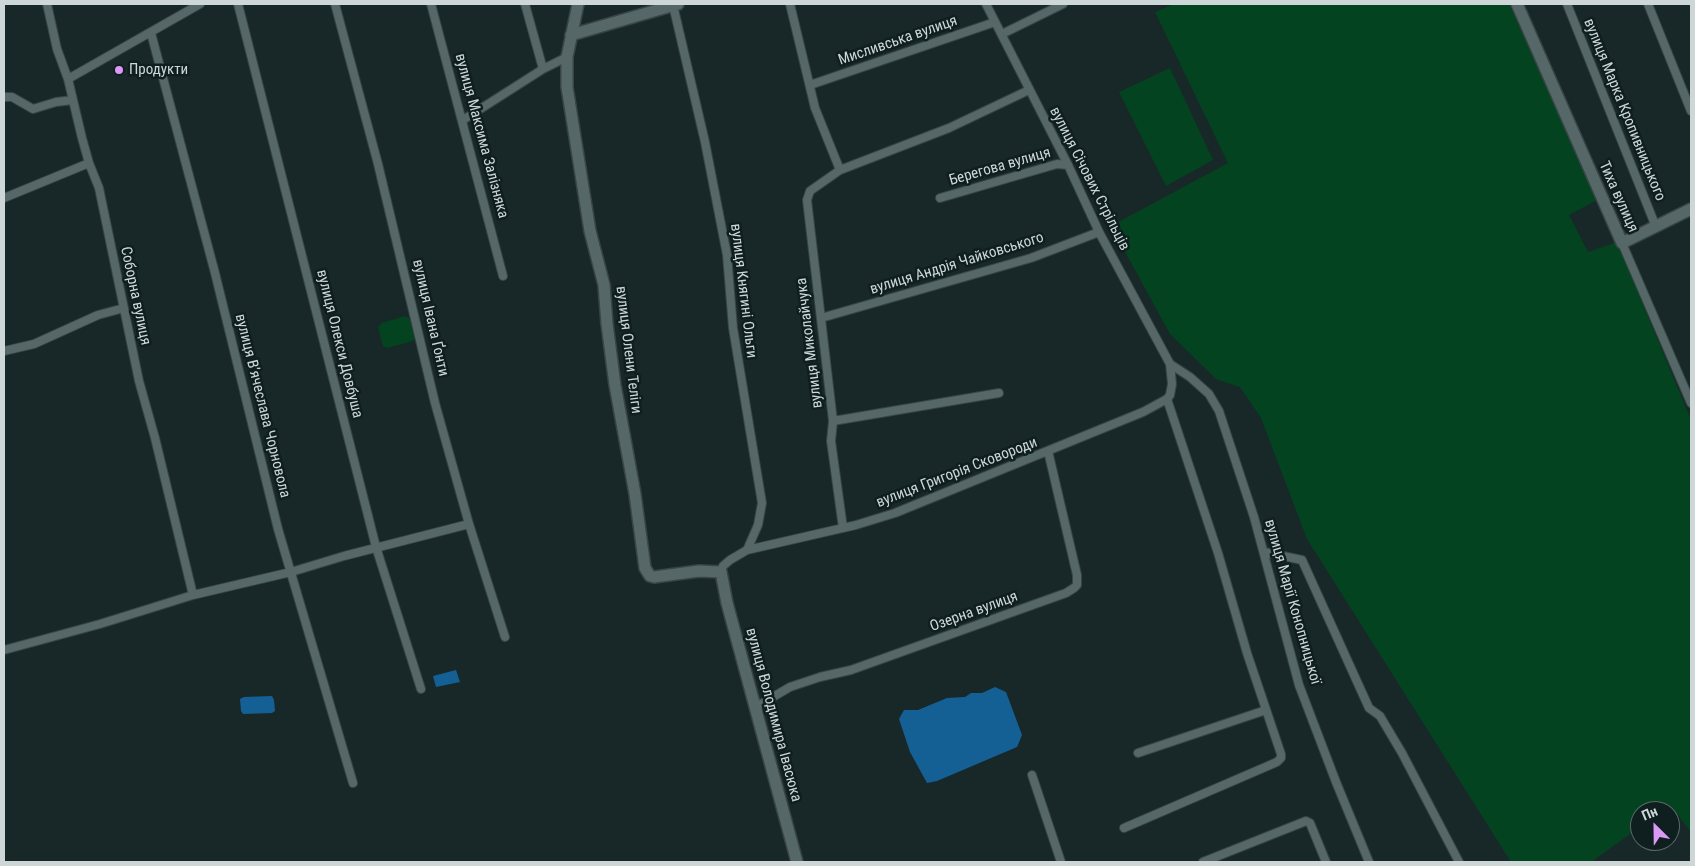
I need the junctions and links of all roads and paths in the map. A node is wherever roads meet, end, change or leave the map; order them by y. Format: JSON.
{"nodes":[{"id":1,"x":47,"y":4,"type":"edge"},
{"id":2,"x":200,"y":4,"type":"edge"},
{"id":3,"x":238,"y":4,"type":"edge"},
{"id":4,"x":335,"y":4,"type":"edge"},
{"id":5,"x":431,"y":4,"type":"edge"},
{"id":6,"x":525,"y":4,"type":"edge"},
{"id":7,"x":578,"y":4,"type":"edge"},
{"id":8,"x":676,"y":4,"type":"edge"},
{"id":9,"x":790,"y":4,"type":"edge"},
{"id":10,"x":986,"y":4,"type":"edge"},
{"id":11,"x":1063,"y":4,"type":"edge"},
{"id":12,"x":1517,"y":4,"type":"edge"},
{"id":13,"x":1567,"y":4,"type":"edge"},
{"id":14,"x":1648,"y":4,"type":"edge"},
{"id":15,"x":995,"y":22,"type":"junction"},
{"id":16,"x":151,"y":33,"type":"junction"},
{"id":17,"x":1002,"y":34,"type":"junction"},
{"id":18,"x":571,"y":35,"type":"junction"},
{"id":19,"x":567,"y":57,"type":"junction"},
{"id":20,"x":543,"y":70,"type":"junction"},
{"id":21,"x":68,"y":80,"type":"junction"},
{"id":22,"x":810,"y":85,"type":"junction"},
{"id":23,"x":1028,"y":90,"type":"junction"},
{"id":24,"x":4,"y":97,"type":"edge"},
{"id":25,"x":73,"y":100,"type":"junction"},
{"id":26,"x":1691,"y":110,"type":"edge"},
{"id":27,"x":463,"y":120,"type":"junction"},
{"id":28,"x":89,"y":162,"type":"junction"},
{"id":29,"x":1068,"y":165,"type":"junction"},
{"id":30,"x":840,"y":170,"type":"junction"},
{"id":31,"x":4,"y":198,"type":"edge"},
{"id":32,"x":940,"y":198,"type":"dead end"},
{"id":33,"x":1691,"y":209,"type":"edge"},
{"id":34,"x":1656,"y":227,"type":"junction"},
{"id":35,"x":1099,"y":232,"type":"junction"},
{"id":36,"x":1622,"y":243,"type":"junction"},
{"id":37,"x":504,"y":276,"type":"dead end"},
{"id":38,"x":124,"y":308,"type":"junction"},
{"id":39,"x":821,"y":318,"type":"junction"},
{"id":40,"x":4,"y":351,"type":"edge"},
{"id":41,"x":1170,"y":364,"type":"junction"},
{"id":42,"x":999,"y":393,"type":"dead end"},
{"id":43,"x":1167,"y":400,"type":"junction"},
{"id":44,"x":1691,"y":403,"type":"edge"},
{"id":45,"x":833,"y":421,"type":"junction"},
{"id":46,"x":1048,"y":454,"type":"junction"},
{"id":47,"x":469,"y":524,"type":"junction"},
{"id":48,"x":843,"y":528,"type":"junction"},
{"id":49,"x":376,"y":547,"type":"junction"},
{"id":50,"x":747,"y":550,"type":"junction"},
{"id":51,"x":1264,"y":552,"type":"junction"},
{"id":52,"x":291,"y":572,"type":"junction"},
{"id":53,"x":721,"y":574,"type":"junction"},
{"id":54,"x":193,"y":594,"type":"junction"},
{"id":55,"x":504,"y":637,"type":"dead end"},
{"id":56,"x":4,"y":650,"type":"edge"},
{"id":57,"x":421,"y":689,"type":"dead end"},
{"id":58,"x":756,"y":707,"type":"junction"},
{"id":59,"x":1266,"y":710,"type":"junction"},
{"id":60,"x":1138,"y":753,"type":"dead end"},
{"id":61,"x":1032,"y":775,"type":"dead end"},
{"id":62,"x":353,"y":783,"type":"dead end"},
{"id":63,"x":1124,"y":828,"type":"dead end"},
{"id":64,"x":797,"y":862,"type":"edge"},
{"id":65,"x":1061,"y":862,"type":"edge"},
{"id":66,"x":1203,"y":862,"type":"edge"},
{"id":67,"x":1326,"y":862,"type":"edge"},
{"id":68,"x":1369,"y":862,"type":"edge"},
{"id":69,"x":1459,"y":862,"type":"edge"}],
"edges":[{"from":1,"to":21,"type":"street","name":"Соборна вулиця"},
{"from":2,"to":16,"type":"street"},
{"from":3,"to":49,"type":"street","name":"вулиця Олекси Довбуша"},
{"from":4,"to":47,"type":"street","name":"вулиця Івана Ґонти"},
{"from":5,"to":27,"type":"street","name":"вулиця Максима Залізняка"},
{"from":6,"to":20,"type":"street"},
{"from":7,"to":18,"type":"street","name":"вулиця Олени Теліги"},
{"from":8,"to":18,"type":"street"},
{"from":8,"to":50,"type":"street","name":"вулиця Княгині Ольги"},
{"from":9,"to":22,"type":"street"},
{"from":10,"to":15,"type":"street","name":"вулиця Січових Стрільців"},
{"from":11,"to":17,"type":"street"},
{"from":12,"to":36,"type":"street","name":"Тиха вулиця"},
{"from":13,"to":34,"type":"street","name":"вулиця Марка Кропивницького"},
{"from":14,"to":26,"type":"street"},
{"from":15,"to":17,"type":"street","name":"вулиця Січових Стрільців"},
{"from":15,"to":22,"type":"street","name":"Мисливська вулиця"},
{"from":16,"to":21,"type":"street"},
{"from":16,"to":52,"type":"street","name":"вулиця Вʼячеслава Чорновола"},
{"from":17,"to":23,"type":"street","name":"вулиця Січових Стрільців"},
{"from":18,"to":19,"type":"street","name":"вулиця Олени Теліги"},
{"from":19,"to":20,"type":"street"},
{"from":19,"to":53,"type":"street","name":"вулиця Олени Теліги"},
{"from":20,"to":27,"type":"street"},
{"from":21,"to":25,"type":"street","name":"Соборна вулиця"},
{"from":22,"to":30,"type":"street"},
{"from":23,"to":29,"type":"street","name":"вулиця Січових Стрільців"},
{"from":23,"to":30,"type":"street","name":"вулиця Миколайчука"},
{"from":24,"to":25,"type":"street"},
{"from":25,"to":28,"type":"street","name":"Соборна вулиця"},
{"from":27,"to":37,"type":"street","name":"вулиця Максима Залізняка"},
{"from":28,"to":31,"type":"street"},
{"from":28,"to":38,"type":"street","name":"Соборна вулиця"},
{"from":29,"to":32,"type":"street","name":"Берегова вулиця"},
{"from":29,"to":35,"type":"street","name":"вулиця Січових Стрільців"},
{"from":30,"to":39,"type":"street","name":"вулиця Миколайчука"},
{"from":33,"to":34,"type":"street"},
{"from":34,"to":36,"type":"street"},
{"from":35,"to":39,"type":"street","name":"вулиця Андрія Чайковського"},
{"from":35,"to":41,"type":"street","name":"вулиця Січових Стрільців"},
{"from":36,"to":44,"type":"street","name":"Тиха вулиця"},
{"from":38,"to":40,"type":"street"},
{"from":38,"to":54,"type":"street","name":"Соборна вулиця"},
{"from":39,"to":45,"type":"street","name":"вулиця Миколайчука"},
{"from":41,"to":43,"type":"street"},
{"from":41,"to":51,"type":"street","name":"вулиця Марії Конопницької"},
{"from":42,"to":45,"type":"street"},
{"from":43,"to":46,"type":"street","name":"вулиця Григорія Сковороди"},
{"from":43,"to":59,"type":"street"},
{"from":45,"to":48,"type":"street","name":"вулиця Миколайчука"},
{"from":46,"to":48,"type":"street","name":"вулиця Григорія Сковороди"},
{"from":46,"to":58,"type":"street","name":"Озерна вулиця"},
{"from":47,"to":49,"type":"street"},
{"from":47,"to":55,"type":"street","name":"вулиця Івана Ґонти"},
{"from":48,"to":50,"type":"street","name":"вулиця Григорія Сковороди"},
{"from":49,"to":52,"type":"street"},
{"from":49,"to":57,"type":"street","name":"вулиця Олекси Довбуша"},
{"from":50,"to":53,"type":"street","name":"вулиця Григорія Сковороди"},
{"from":51,"to":68,"type":"street","name":"вулиця Марії Конопницької"},
{"from":51,"to":69,"type":"street"},
{"from":52,"to":54,"type":"street"},
{"from":52,"to":62,"type":"street","name":"вулиця Вʼячеслава Чорновола"},
{"from":53,"to":58,"type":"street","name":"вулиця Володимира Івасюка"},
{"from":54,"to":56,"type":"street"},
{"from":58,"to":64,"type":"street","name":"вулиця Володимира Івасюка"},
{"from":59,"to":60,"type":"street"},
{"from":59,"to":63,"type":"street"},
{"from":61,"to":65,"type":"street"},
{"from":66,"to":67,"type":"street"}]}
